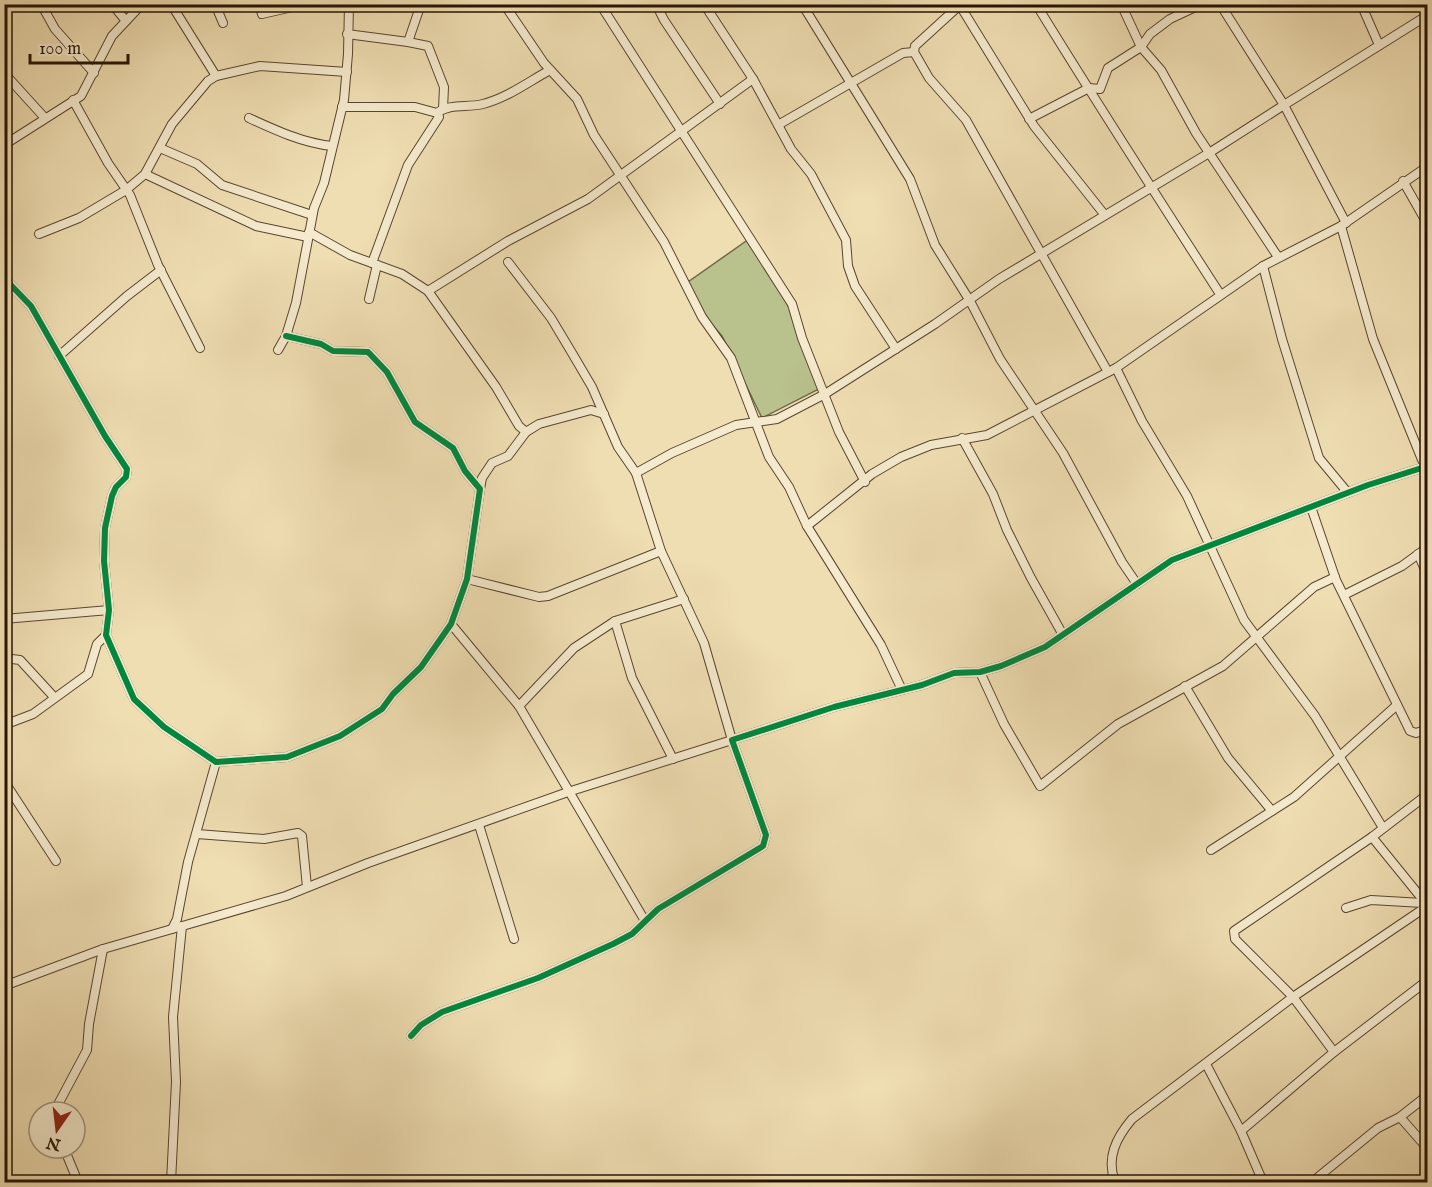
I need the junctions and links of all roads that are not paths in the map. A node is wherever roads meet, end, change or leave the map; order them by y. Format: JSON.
{"nodes":[{"id":1,"x":41,"y":4,"type":"edge"},
{"id":2,"x":111,"y":4,"type":"edge"},
{"id":3,"x":142,"y":4,"type":"edge"},
{"id":4,"x":171,"y":4,"type":"edge"},
{"id":5,"x":215,"y":4,"type":"edge"},
{"id":6,"x":259,"y":4,"type":"edge"},
{"id":7,"x":327,"y":4,"type":"edge"},
{"id":8,"x":421,"y":4,"type":"edge"},
{"id":9,"x":504,"y":4,"type":"edge"},
{"id":10,"x":600,"y":4,"type":"edge"},
{"id":11,"x":661,"y":4,"type":"edge"},
{"id":12,"x":704,"y":4,"type":"edge"},
{"id":13,"x":802,"y":4,"type":"edge"},
{"id":14,"x":1036,"y":4,"type":"edge"},
{"id":15,"x":1121,"y":4,"type":"edge"},
{"id":16,"x":1202,"y":4,"type":"edge"},
{"id":17,"x":1220,"y":4,"type":"edge"},
{"id":18,"x":1361,"y":4,"type":"edge"},
{"id":19,"x":960,"y":5,"type":"edge"},
{"id":20,"x":346,"y":6,"type":"edge"},
{"id":21,"x":1428,"y":15,"type":"edge"},
{"id":22,"x":126,"y":21,"type":"junction"},
{"id":23,"x":223,"y":23,"type":"dead end"},
{"id":24,"x":347,"y":34,"type":"junction"},
{"id":25,"x":408,"y":42,"type":"junction"},
{"id":26,"x":1379,"y":45,"type":"junction"},
{"id":27,"x":1141,"y":47,"type":"junction"},
{"id":28,"x":914,"y":52,"type":"junction"},
{"id":29,"x":550,"y":70,"type":"junction"},
{"id":30,"x":347,"y":72,"type":"junction"},
{"id":31,"x":94,"y":73,"type":"junction"},
{"id":32,"x":4,"y":74,"type":"edge"},
{"id":33,"x":216,"y":76,"type":"junction"},
{"id":34,"x":753,"y":79,"type":"junction"},
{"id":35,"x":850,"y":83,"type":"junction"},
{"id":36,"x":1089,"y":88,"type":"junction"},
{"id":37,"x":73,"y":100,"type":"junction"},
{"id":38,"x":720,"y":104,"type":"junction"},
{"id":39,"x":1284,"y":105,"type":"junction"},
{"id":40,"x":342,"y":107,"type":"junction"},
{"id":41,"x":440,"y":111,"type":"junction"},
{"id":42,"x":44,"y":117,"type":"junction"},
{"id":43,"x":249,"y":118,"type":"dead end"},
{"id":44,"x":1029,"y":119,"type":"junction"},
{"id":45,"x":778,"y":124,"type":"junction"},
{"id":46,"x":682,"y":133,"type":"junction"},
{"id":47,"x":4,"y":145,"type":"edge"},
{"id":48,"x":332,"y":146,"type":"junction"},
{"id":49,"x":160,"y":148,"type":"junction"},
{"id":50,"x":1209,"y":153,"type":"junction"},
{"id":51,"x":1428,"y":166,"type":"edge"},
{"id":52,"x":145,"y":174,"type":"junction"},
{"id":53,"x":620,"y":174,"type":"junction"},
{"id":54,"x":1403,"y":181,"type":"junction"},
{"id":55,"x":1151,"y":187,"type":"junction"},
{"id":56,"x":126,"y":190,"type":"junction"},
{"id":57,"x":1104,"y":214,"type":"junction"},
{"id":58,"x":312,"y":215,"type":"junction"},
{"id":59,"x":1344,"y":224,"type":"junction"},
{"id":60,"x":1428,"y":225,"type":"edge"},
{"id":61,"x":39,"y":234,"type":"dead end"},
{"id":62,"x":309,"y":234,"type":"junction"},
{"id":63,"x":1042,"y":252,"type":"junction"},
{"id":64,"x":1278,"y":257,"type":"junction"},
{"id":65,"x":508,"y":262,"type":"dead end"},
{"id":66,"x":375,"y":264,"type":"junction"},
{"id":67,"x":1263,"y":266,"type":"junction"},
{"id":68,"x":161,"y":270,"type":"junction"},
{"id":69,"x":4,"y":278,"type":"edge"},
{"id":70,"x":428,"y":291,"type":"junction"},
{"id":71,"x":1220,"y":294,"type":"junction"},
{"id":72,"x":369,"y":299,"type":"dead end"},
{"id":73,"x":969,"y":301,"type":"junction"},
{"id":74,"x":286,"y":336,"type":"junction"},
{"id":75,"x":200,"y":348,"type":"dead end"},
{"id":76,"x":896,"y":349,"type":"junction"},
{"id":77,"x":278,"y":350,"type":"dead end"},
{"id":78,"x":59,"y":356,"type":"junction"},
{"id":79,"x":1116,"y":368,"type":"junction"},
{"id":80,"x":1108,"y":372,"type":"junction"},
{"id":81,"x":825,"y":394,"type":"junction"},
{"id":82,"x":1035,"y":410,"type":"junction"},
{"id":83,"x":604,"y":414,"type":"junction"},
{"id":84,"x":755,"y":424,"type":"junction"},
{"id":85,"x":526,"y":432,"type":"junction"},
{"id":86,"x":962,"y":438,"type":"junction"},
{"id":87,"x":1426,"y":466,"type":"edge"},
{"id":88,"x":636,"y":473,"type":"junction"},
{"id":89,"x":865,"y":482,"type":"junction"},
{"id":90,"x":480,"y":489,"type":"junction"},
{"id":91,"x":1348,"y":493,"type":"junction"},
{"id":92,"x":1311,"y":507,"type":"junction"},
{"id":93,"x":807,"y":526,"type":"junction"},
{"id":94,"x":1210,"y":546,"type":"junction"},
{"id":95,"x":1428,"y":547,"type":"edge"},
{"id":96,"x":661,"y":551,"type":"junction"},
{"id":97,"x":1418,"y":555,"type":"junction"},
{"id":98,"x":1428,"y":576,"type":"edge"},
{"id":99,"x":1335,"y":577,"type":"junction"},
{"id":100,"x":467,"y":579,"type":"junction"},
{"id":101,"x":1137,"y":584,"type":"junction"},
{"id":102,"x":1344,"y":596,"type":"junction"},
{"id":103,"x":684,"y":599,"type":"junction"},
{"id":104,"x":109,"y":610,"type":"junction"},
{"id":105,"x":4,"y":619,"type":"edge"},
{"id":106,"x":615,"y":621,"type":"junction"},
{"id":107,"x":451,"y":624,"type":"junction"},
{"id":108,"x":106,"y":635,"type":"junction"},
{"id":109,"x":1063,"y":635,"type":"junction"},
{"id":110,"x":1256,"y":636,"type":"junction"},
{"id":111,"x":4,"y":658,"type":"edge"},
{"id":112,"x":981,"y":672,"type":"junction"},
{"id":113,"x":1185,"y":686,"type":"junction"},
{"id":114,"x":902,"y":690,"type":"junction"},
{"id":115,"x":54,"y":697,"type":"junction"},
{"id":116,"x":1397,"y":705,"type":"junction"},
{"id":117,"x":519,"y":706,"type":"junction"},
{"id":118,"x":4,"y":725,"type":"edge"},
{"id":119,"x":1428,"y":729,"type":"edge"},
{"id":120,"x":732,"y":740,"type":"junction"},
{"id":121,"x":1340,"y":755,"type":"junction"},
{"id":122,"x":673,"y":759,"type":"junction"},
{"id":123,"x":216,"y":762,"type":"junction"},
{"id":124,"x":4,"y":781,"type":"edge"},
{"id":125,"x":568,"y":792,"type":"junction"},
{"id":126,"x":1428,"y":794,"type":"edge"},
{"id":127,"x":1272,"y":811,"type":"junction"},
{"id":128,"x":479,"y":825,"type":"junction"},
{"id":129,"x":1383,"y":828,"type":"junction"},
{"id":130,"x":197,"y":834,"type":"junction"},
{"id":131,"x":1372,"y":837,"type":"junction"},
{"id":132,"x":1211,"y":850,"type":"dead end"},
{"id":133,"x":56,"y":861,"type":"dead end"},
{"id":134,"x":307,"y":887,"type":"junction"},
{"id":135,"x":1425,"y":906,"type":"edge"},
{"id":136,"x":1346,"y":908,"type":"dead end"},
{"id":137,"x":645,"y":921,"type":"junction"},
{"id":138,"x":182,"y":926,"type":"junction"},
{"id":139,"x":172,"y":929,"type":"junction"},
{"id":140,"x":514,"y":939,"type":"dead end"},
{"id":141,"x":103,"y":950,"type":"junction"},
{"id":142,"x":1428,"y":980,"type":"edge"},
{"id":143,"x":4,"y":986,"type":"edge"},
{"id":144,"x":1293,"y":997,"type":"junction"},
{"id":145,"x":411,"y":1035,"type":"dead end"},
{"id":146,"x":1334,"y":1052,"type":"junction"},
{"id":147,"x":1206,"y":1064,"type":"junction"},
{"id":148,"x":1428,"y":1095,"type":"edge"},
{"id":149,"x":60,"y":1100,"type":"edge"},
{"id":150,"x":1400,"y":1117,"type":"junction"},
{"id":151,"x":1241,"y":1131,"type":"junction"},
{"id":152,"x":1428,"y":1149,"type":"edge"},
{"id":153,"x":69,"y":1160,"type":"edge"},
{"id":154,"x":78,"y":1182,"type":"edge"},
{"id":155,"x":171,"y":1182,"type":"edge"},
{"id":156,"x":1114,"y":1182,"type":"edge"},
{"id":157,"x":1263,"y":1182,"type":"edge"},
{"id":158,"x":1312,"y":1182,"type":"edge"}],
"edges":[{"from":1,"to":31,"type":"street"},
{"from":2,"to":22,"type":"street"},
{"from":3,"to":22,"type":"street"},
{"from":4,"to":33,"type":"street"},
{"from":5,"to":23,"type":"street"},
{"from":6,"to":7,"type":"street"},
{"from":8,"to":25,"type":"street"},
{"from":9,"to":29,"type":"street"},
{"from":10,"to":46,"type":"street"},
{"from":11,"to":38,"type":"street"},
{"from":12,"to":34,"type":"street"},
{"from":13,"to":35,"type":"street"},
{"from":14,"to":36,"type":"street"},
{"from":15,"to":27,"type":"street"},
{"from":16,"to":27,"type":"street"},
{"from":17,"to":39,"type":"street"},
{"from":18,"to":26,"type":"street"},
{"from":19,"to":28,"type":"street"},
{"from":19,"to":44,"type":"street"},
{"from":20,"to":24,"type":"street"},
{"from":21,"to":26,"type":"street"},
{"from":22,"to":31,"type":"street"},
{"from":24,"to":25,"type":"street"},
{"from":24,"to":30,"type":"street"},
{"from":25,"to":41,"type":"street"},
{"from":26,"to":39,"type":"street"},
{"from":27,"to":36,"type":"street"},
{"from":27,"to":50,"type":"street"},
{"from":28,"to":35,"type":"street"},
{"from":28,"to":63,"type":"street"},
{"from":29,"to":41,"type":"street"},
{"from":29,"to":53,"type":"street"},
{"from":30,"to":33,"type":"street"},
{"from":30,"to":40,"type":"street"},
{"from":31,"to":37,"type":"street"},
{"from":32,"to":42,"type":"street"},
{"from":33,"to":49,"type":"street"},
{"from":34,"to":38,"type":"street"},
{"from":34,"to":45,"type":"street"},
{"from":35,"to":45,"type":"street"},
{"from":35,"to":73,"type":"street"},
{"from":36,"to":44,"type":"street"},
{"from":36,"to":55,"type":"street"},
{"from":37,"to":42,"type":"street"},
{"from":37,"to":56,"type":"street"},
{"from":38,"to":46,"type":"street"},
{"from":39,"to":50,"type":"street"},
{"from":39,"to":59,"type":"street"},
{"from":40,"to":41,"type":"street"},
{"from":40,"to":48,"type":"street"},
{"from":41,"to":66,"type":"street"},
{"from":42,"to":47,"type":"street"},
{"from":43,"to":48,"type":"street"},
{"from":44,"to":57,"type":"street"},
{"from":45,"to":76,"type":"street"},
{"from":46,"to":53,"type":"street"},
{"from":46,"to":81,"type":"street"},
{"from":48,"to":58,"type":"street"},
{"from":49,"to":52,"type":"street"},
{"from":49,"to":58,"type":"street"},
{"from":50,"to":55,"type":"street"},
{"from":50,"to":64,"type":"street"},
{"from":51,"to":54,"type":"street"},
{"from":52,"to":56,"type":"street"},
{"from":52,"to":62,"type":"street"},
{"from":53,"to":70,"type":"street"},
{"from":53,"to":84,"type":"street"},
{"from":54,"to":59,"type":"street"},
{"from":54,"to":60,"type":"street"},
{"from":55,"to":57,"type":"street"},
{"from":55,"to":71,"type":"street"},
{"from":56,"to":61,"type":"street"},
{"from":56,"to":68,"type":"street"},
{"from":57,"to":63,"type":"street"},
{"from":58,"to":62,"type":"street"},
{"from":59,"to":64,"type":"street"},
{"from":59,"to":87,"type":"street"},
{"from":62,"to":66,"type":"street"},
{"from":62,"to":74,"type":"street"},
{"from":63,"to":73,"type":"street"},
{"from":63,"to":80,"type":"street"},
{"from":64,"to":67,"type":"street"},
{"from":65,"to":83,"type":"street"},
{"from":66,"to":70,"type":"street"},
{"from":66,"to":72,"type":"street"},
{"from":67,"to":71,"type":"street"},
{"from":67,"to":91,"type":"street"},
{"from":68,"to":75,"type":"street"},
{"from":68,"to":78,"type":"street"},
{"from":69,"to":78,"type":"street"},
{"from":70,"to":85,"type":"street"},
{"from":71,"to":79,"type":"street"},
{"from":73,"to":76,"type":"street"},
{"from":73,"to":82,"type":"street"},
{"from":74,"to":77,"type":"street"},
{"from":74,"to":90,"type":"street"},
{"from":76,"to":81,"type":"street"},
{"from":78,"to":104,"type":"street"},
{"from":79,"to":80,"type":"street"},
{"from":79,"to":94,"type":"street"},
{"from":80,"to":82,"type":"street"},
{"from":81,"to":84,"type":"street"},
{"from":81,"to":89,"type":"street"},
{"from":82,"to":86,"type":"street"},
{"from":82,"to":101,"type":"street"},
{"from":83,"to":85,"type":"street"},
{"from":83,"to":88,"type":"street"},
{"from":84,"to":88,"type":"street"},
{"from":84,"to":93,"type":"street"},
{"from":85,"to":90,"type":"street"},
{"from":86,"to":89,"type":"street"},
{"from":86,"to":109,"type":"street"},
{"from":87,"to":91,"type":"street"},
{"from":88,"to":96,"type":"street"},
{"from":89,"to":93,"type":"street"},
{"from":90,"to":100,"type":"street"},
{"from":91,"to":92,"type":"street"},
{"from":92,"to":94,"type":"street"},
{"from":92,"to":99,"type":"street"},
{"from":93,"to":114,"type":"street"},
{"from":94,"to":101,"type":"street"},
{"from":94,"to":110,"type":"street"},
{"from":95,"to":97,"type":"street"},
{"from":96,"to":100,"type":"street"},
{"from":96,"to":103,"type":"street"},
{"from":97,"to":98,"type":"street"},
{"from":97,"to":102,"type":"street"},
{"from":99,"to":102,"type":"street"},
{"from":99,"to":110,"type":"street"},
{"from":100,"to":107,"type":"street"},
{"from":101,"to":109,"type":"street"},
{"from":102,"to":116,"type":"street"},
{"from":103,"to":106,"type":"street"},
{"from":103,"to":120,"type":"street"},
{"from":104,"to":105,"type":"street"},
{"from":104,"to":108,"type":"street"},
{"from":106,"to":117,"type":"street"},
{"from":106,"to":122,"type":"street"},
{"from":107,"to":117,"type":"street"},
{"from":107,"to":123,"type":"street"},
{"from":108,"to":115,"type":"street"},
{"from":108,"to":123,"type":"street"},
{"from":109,"to":112,"type":"street"},
{"from":110,"to":113,"type":"street"},
{"from":110,"to":121,"type":"street"},
{"from":111,"to":115,"type":"street"},
{"from":112,"to":113,"type":"street"},
{"from":112,"to":114,"type":"street"},
{"from":113,"to":127,"type":"street"},
{"from":114,"to":120,"type":"street"},
{"from":115,"to":118,"type":"street"},
{"from":116,"to":119,"type":"street"},
{"from":116,"to":121,"type":"street"},
{"from":117,"to":125,"type":"street"},
{"from":120,"to":122,"type":"street"},
{"from":120,"to":137,"type":"street"},
{"from":121,"to":127,"type":"street"},
{"from":121,"to":129,"type":"street"},
{"from":122,"to":125,"type":"street"},
{"from":123,"to":130,"type":"street"},
{"from":124,"to":133,"type":"street"},
{"from":125,"to":128,"type":"street"},
{"from":125,"to":137,"type":"street"},
{"from":126,"to":129,"type":"street"},
{"from":127,"to":132,"type":"street"},
{"from":128,"to":134,"type":"street"},
{"from":128,"to":140,"type":"street"},
{"from":129,"to":131,"type":"street"},
{"from":130,"to":134,"type":"street"},
{"from":130,"to":139,"type":"street"},
{"from":131,"to":135,"type":"street"},
{"from":131,"to":144,"type":"street"},
{"from":134,"to":138,"type":"street"},
{"from":135,"to":136,"type":"street"},
{"from":135,"to":144,"type":"street"},
{"from":137,"to":145,"type":"street"},
{"from":138,"to":139,"type":"street"},
{"from":138,"to":155,"type":"street"},
{"from":139,"to":141,"type":"street"},
{"from":141,"to":143,"type":"street"},
{"from":141,"to":149,"type":"street"},
{"from":142,"to":146,"type":"street"},
{"from":144,"to":146,"type":"street"},
{"from":144,"to":147,"type":"street"},
{"from":146,"to":151,"type":"street"},
{"from":147,"to":151,"type":"street"},
{"from":147,"to":156,"type":"street"},
{"from":148,"to":150,"type":"street"},
{"from":150,"to":152,"type":"street"},
{"from":150,"to":158,"type":"street"},
{"from":151,"to":157,"type":"street"},
{"from":153,"to":154,"type":"street"}]}
